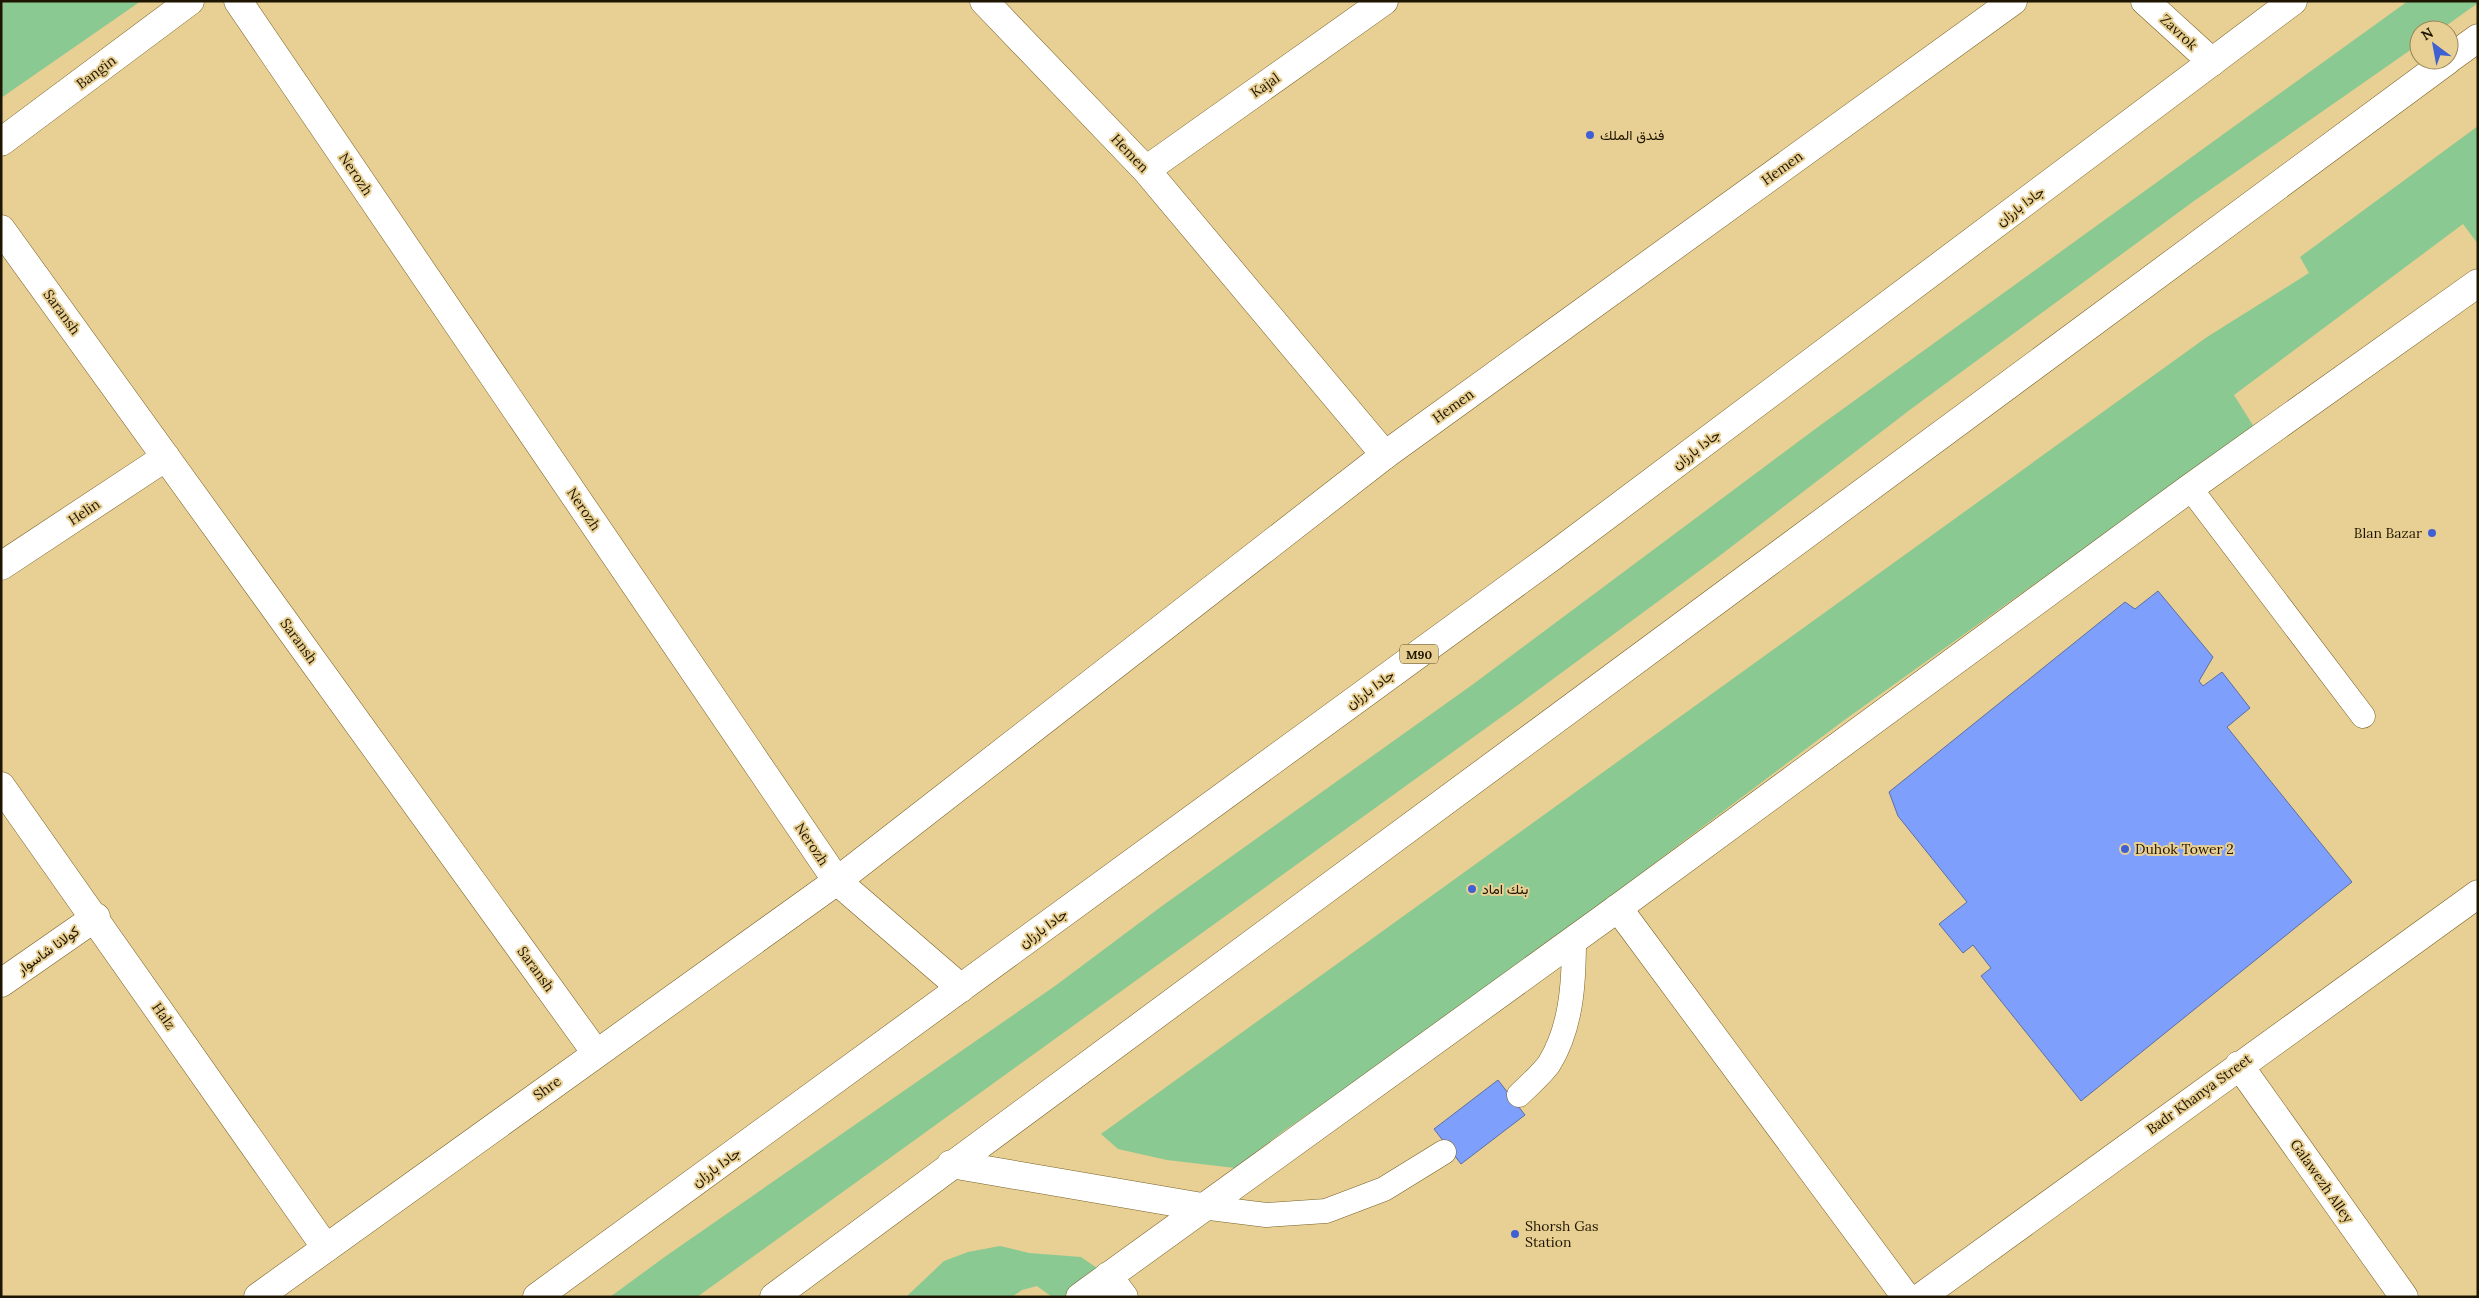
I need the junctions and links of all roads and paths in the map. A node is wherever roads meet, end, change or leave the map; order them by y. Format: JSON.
{"nodes":[{"id":1,"x":190,"y":1,"type":"edge"},
{"id":2,"x":238,"y":1,"type":"edge"},
{"id":3,"x":984,"y":1,"type":"edge"},
{"id":4,"x":1384,"y":1,"type":"edge"},
{"id":5,"x":2013,"y":1,"type":"edge"},
{"id":6,"x":2145,"y":1,"type":"edge"},
{"id":7,"x":2293,"y":1,"type":"edge"},
{"id":8,"x":2478,"y":38,"type":"edge"},
{"id":9,"x":2459,"y":51,"type":"edge"},
{"id":10,"x":2212,"y":62,"type":"junction"},
{"id":11,"x":2433,"y":70,"type":"edge"},
{"id":12,"x":1,"y":142,"type":"edge"},
{"id":13,"x":1146,"y":170,"type":"junction"},
{"id":14,"x":1,"y":229,"type":"edge"},
{"id":15,"x":2478,"y":284,"type":"edge"},
{"id":16,"x":1385,"y":455,"type":"junction"},
{"id":17,"x":166,"y":457,"type":"junction"},
{"id":18,"x":2190,"y":488,"type":"junction"},
{"id":19,"x":1,"y":566,"type":"edge"},
{"id":20,"x":2363,"y":716,"type":"dead end"},
{"id":21,"x":1,"y":786,"type":"edge"},
{"id":22,"x":837,"y":881,"type":"junction"},
{"id":23,"x":2478,"y":894,"type":"edge"},
{"id":24,"x":1618,"y":908,"type":"junction"},
{"id":25,"x":96,"y":918,"type":"junction"},
{"id":26,"x":1574,"y":939,"type":"junction"},
{"id":27,"x":1,"y":983,"type":"edge"},
{"id":28,"x":962,"y":988,"type":"junction"},
{"id":29,"x":596,"y":1053,"type":"junction"},
{"id":30,"x":2239,"y":1065,"type":"junction"},
{"id":31,"x":1520,"y":1095,"type":"dead end"},
{"id":32,"x":1444,"y":1152,"type":"dead end"},
{"id":33,"x":951,"y":1164,"type":"junction"},
{"id":34,"x":1202,"y":1207,"type":"junction"},
{"id":35,"x":326,"y":1248,"type":"junction"},
{"id":36,"x":1116,"y":1286,"type":"edge"},
{"id":37,"x":798,"y":1287,"type":"edge"},
{"id":38,"x":258,"y":1297,"type":"edge"},
{"id":39,"x":537,"y":1297,"type":"edge"},
{"id":40,"x":774,"y":1297,"type":"edge"},
{"id":41,"x":1080,"y":1297,"type":"edge"},
{"id":42,"x":1906,"y":1297,"type":"edge"},
{"id":43,"x":1921,"y":1297,"type":"edge"},
{"id":44,"x":2404,"y":1297,"type":"edge"}],
"edges":[{"from":1,"to":12,"type":"main road","name":"Bangin"},
{"from":2,"to":22,"type":"main road","name":"Nerozh"},
{"from":3,"to":13,"type":"main road","name":"Hemen"},
{"from":4,"to":13,"type":"main road","name":"Kajal"},
{"from":5,"to":16,"type":"main road","name":"Hemen"},
{"from":6,"to":10,"type":"main road","name":"Zavrok"},
{"from":7,"to":10,"type":"main road","name":"جادا بارزان","number":"M90"},
{"from":8,"to":9,"type":"main road"},
{"from":10,"to":28,"type":"main road","name":"جادا بارزان","number":"M90"},
{"from":11,"to":33,"type":"main road"},
{"from":13,"to":16,"type":"main road","name":"Hemen"},
{"from":14,"to":17,"type":"main road","name":"Saransh"},
{"from":15,"to":18,"type":"main road"},
{"from":16,"to":22,"type":"main road","name":"Shre"},
{"from":17,"to":19,"type":"main road","name":"Helin"},
{"from":17,"to":29,"type":"main road","name":"Saransh"},
{"from":18,"to":20,"type":"lane"},
{"from":18,"to":24,"type":"main road"},
{"from":21,"to":25,"type":"main road","name":"Halz"},
{"from":22,"to":28,"type":"main road","name":"Nerozh"},
{"from":22,"to":29,"type":"main road","name":"Shre"},
{"from":23,"to":30,"type":"main road","name":"Badr Khanya Street"},
{"from":24,"to":26,"type":"main road"},
{"from":24,"to":42,"type":"main road"},
{"from":25,"to":27,"type":"main road","name":"كولانا شاسوار"},
{"from":25,"to":35,"type":"main road","name":"Halz"},
{"from":26,"to":31,"type":"lane"},
{"from":26,"to":34,"type":"main road"},
{"from":28,"to":39,"type":"main road","name":"جادا بارزان","number":"M90"},
{"from":29,"to":35,"type":"main road","name":"Shre"},
{"from":30,"to":43,"type":"main road","name":"Badr Khanya Street"},
{"from":30,"to":44,"type":"main road","name":"Galawezh Alley"},
{"from":32,"to":34,"type":"lane"},
{"from":33,"to":34,"type":"main road"},
{"from":33,"to":37,"type":"main road"},
{"from":34,"to":36,"type":"main road"},
{"from":35,"to":38,"type":"main road","name":"Shre"},
{"from":36,"to":41,"type":"main road"},
{"from":37,"to":40,"type":"main road"}]}
